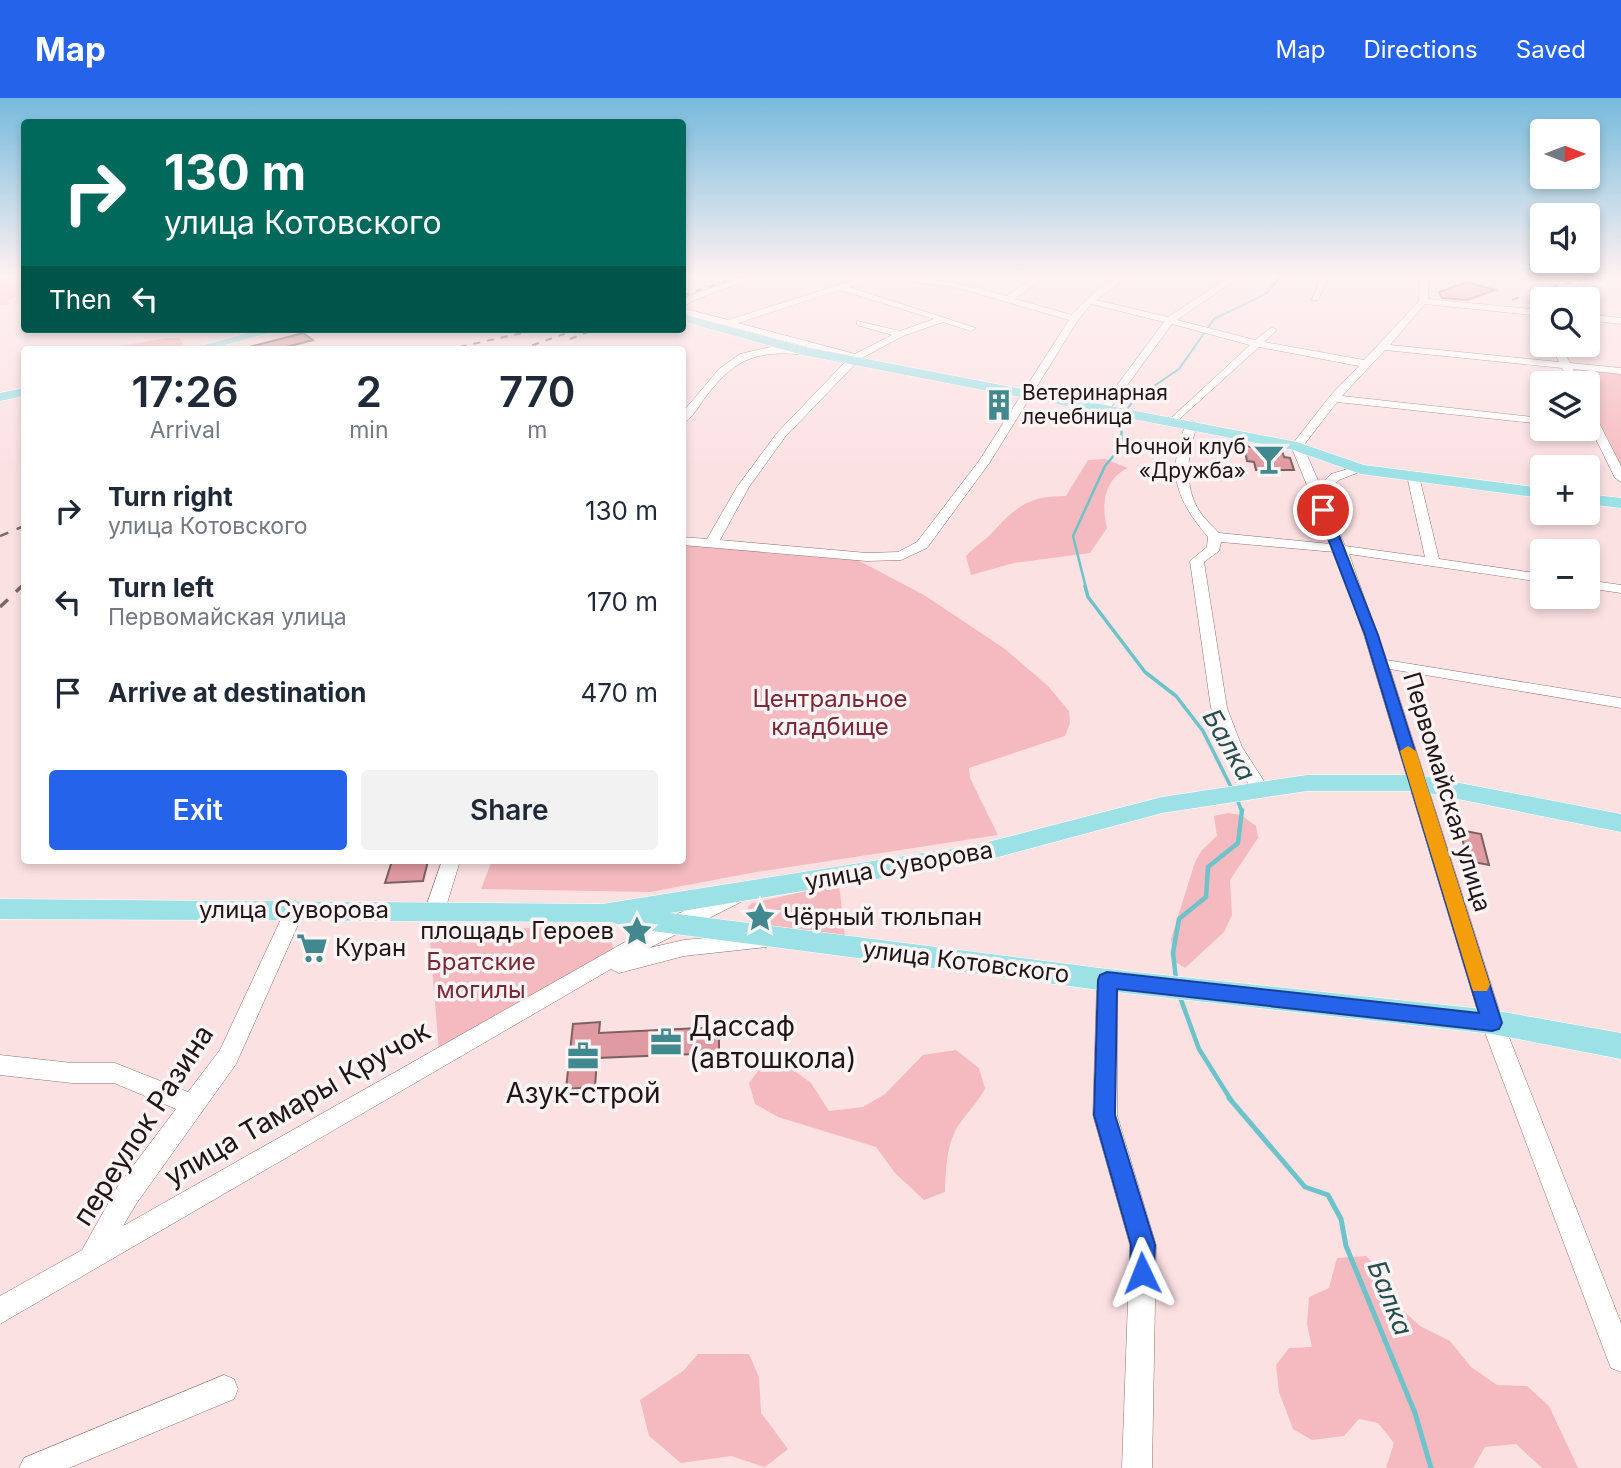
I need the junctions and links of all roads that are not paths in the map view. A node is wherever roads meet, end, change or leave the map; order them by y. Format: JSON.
{"nodes":[{"id":1,"x":233,"y":340,"type":"edge"},
{"id":2,"x":764,"y":340,"type":"edge"},
{"id":3,"x":786,"y":340,"type":"edge"},
{"id":4,"x":889,"y":340,"type":"edge"},
{"id":5,"x":1060,"y":340,"type":"edge"},
{"id":6,"x":1155,"y":340,"type":"edge"},
{"id":7,"x":1241,"y":340,"type":"edge"},
{"id":8,"x":1261,"y":340,"type":"edge"},
{"id":9,"x":1391,"y":340,"type":"edge"},
{"id":10,"x":1256,"y":344,"type":"junction"},
{"id":11,"x":208,"y":346,"type":"edge"},
{"id":12,"x":1385,"y":347,"type":"junction"},
{"id":13,"x":803,"y":351,"type":"junction"},
{"id":14,"x":1562,"y":357,"type":"edge"},
{"id":15,"x":853,"y":358,"type":"junction"},
{"id":16,"x":1368,"y":364,"type":"junction"},
{"id":17,"x":1567,"y":366,"type":"junction"},
{"id":18,"x":1569,"y":371,"type":"edge"},
{"id":19,"x":1621,"y":372,"type":"edge"},
{"id":20,"x":21,"y":392,"type":"edge"},
{"id":21,"x":1027,"y":393,"type":"junction"},
{"id":22,"x":0,"y":397,"type":"edge"},
{"id":23,"x":1334,"y":398,"type":"junction"},
{"id":24,"x":686,"y":401,"type":"edge"},
{"id":25,"x":696,"y":402,"type":"junction"},
{"id":26,"x":1105,"y":408,"type":"junction"},
{"id":27,"x":686,"y":416,"type":"edge"},
{"id":28,"x":1530,"y":420,"type":"edge"},
{"id":29,"x":1174,"y":421,"type":"junction"},
{"id":30,"x":1192,"y":424,"type":"junction"},
{"id":31,"x":1600,"y":440,"type":"edge"},
{"id":32,"x":1297,"y":446,"type":"junction"},
{"id":33,"x":1361,"y":469,"type":"junction"},
{"id":34,"x":1413,"y":476,"type":"junction"},
{"id":35,"x":1621,"y":478,"type":"edge"},
{"id":36,"x":1530,"y":491,"type":"edge"},
{"id":37,"x":1317,"y":495,"type":"junction"},
{"id":38,"x":1600,"y":501,"type":"edge"},
{"id":39,"x":1621,"y":503,"type":"edge"},
{"id":40,"x":1215,"y":537,"type":"junction"},
{"id":41,"x":686,"y":541,"type":"edge"},
{"id":42,"x":711,"y":544,"type":"junction"},
{"id":43,"x":1340,"y":549,"type":"junction"},
{"id":44,"x":1433,"y":564,"type":"junction"},
{"id":45,"x":1530,"y":576,"type":"edge"},
{"id":46,"x":1600,"y":586,"type":"edge"},
{"id":47,"x":1621,"y":589,"type":"edge"},
{"id":48,"x":1379,"y":663,"type":"junction"},
{"id":49,"x":1621,"y":703,"type":"edge"},
{"id":50,"x":1418,"y":783,"type":"junction"},
{"id":51,"x":1260,"y":789,"type":"junction"},
{"id":52,"x":1621,"y":823,"type":"edge"},
{"id":53,"x":450,"y":864,"type":"edge"},
{"id":54,"x":740,"y":894,"type":"junction"},
{"id":55,"x":0,"y":909,"type":"edge"},
{"id":56,"x":295,"y":909,"type":"junction"},
{"id":57,"x":435,"y":910,"type":"junction"},
{"id":58,"x":602,"y":914,"type":"junction"},
{"id":59,"x":671,"y":926,"type":"junction"},
{"id":60,"x":824,"y":944,"type":"junction"},
{"id":61,"x":1107,"y":980,"type":"junction"},
{"id":62,"x":561,"y":988,"type":"junction"},
{"id":63,"x":1492,"y":1023,"type":"junction"},
{"id":64,"x":1621,"y":1046,"type":"edge"},
{"id":65,"x":0,"y":1065,"type":"edge"},
{"id":66,"x":193,"y":1105,"type":"junction"},
{"id":67,"x":91,"y":1258,"type":"junction"},
{"id":68,"x":0,"y":1311,"type":"edge"},
{"id":69,"x":1621,"y":1358,"type":"edge"},
{"id":70,"x":224,"y":1388,"type":"dead end"},
{"id":71,"x":34,"y":1468,"type":"edge"},
{"id":72,"x":1137,"y":1468,"type":"edge"}],
"edges":[{"from":1,"to":11,"type":"main road"},
{"from":2,"to":13,"type":"main road"},
{"from":3,"to":15,"type":"street"},
{"from":4,"to":15,"type":"street"},
{"from":5,"to":21,"type":"street"},
{"from":6,"to":26,"type":"street"},
{"from":7,"to":10,"type":"street"},
{"from":8,"to":10,"type":"street"},
{"from":9,"to":12,"type":"street"},
{"from":10,"to":16,"type":"street"},
{"from":10,"to":29,"type":"street"},
{"from":12,"to":16,"type":"street"},
{"from":12,"to":17,"type":"street"},
{"from":13,"to":15,"type":"main road"},
{"from":13,"to":25,"type":"street"},
{"from":14,"to":17,"type":"street"},
{"from":15,"to":21,"type":"main road"},
{"from":15,"to":42,"type":"street"},
{"from":16,"to":23,"type":"street"},
{"from":17,"to":18,"type":"street"},
{"from":17,"to":19,"type":"street"},
{"from":20,"to":22,"type":"main road"},
{"from":21,"to":26,"type":"main road"},
{"from":21,"to":42,"type":"street"},
{"from":23,"to":28,"type":"street"},
{"from":23,"to":32,"type":"street"},
{"from":24,"to":25,"type":"street"},
{"from":25,"to":27,"type":"street"},
{"from":26,"to":29,"type":"main road"},
{"from":29,"to":30,"type":"main road"},
{"from":30,"to":32,"type":"main road"},
{"from":30,"to":40,"type":"street"},
{"from":31,"to":35,"type":"street"},
{"from":32,"to":33,"type":"main road"},
{"from":32,"to":37,"type":"street","name":"Первомайская улица"},
{"from":33,"to":34,"type":"main road"},
{"from":33,"to":37,"type":"street"},
{"from":34,"to":36,"type":"main road"},
{"from":34,"to":44,"type":"street"},
{"from":37,"to":43,"type":"street","name":"Первомайская улица"},
{"from":38,"to":39,"type":"main road"},
{"from":40,"to":43,"type":"street"},
{"from":40,"to":51,"type":"street"},
{"from":41,"to":42,"type":"street"},
{"from":43,"to":44,"type":"street"},
{"from":43,"to":48,"type":"street","name":"Первомайская улица"},
{"from":44,"to":45,"type":"street"},
{"from":46,"to":47,"type":"street"},
{"from":48,"to":49,"type":"street"},
{"from":48,"to":50,"type":"street","name":"Первомайская улица"},
{"from":50,"to":51,"type":"main road","name":"улица Суворова"},
{"from":50,"to":52,"type":"main road","name":"улица Суворова"},
{"from":50,"to":63,"type":"street","name":"Первомайская улица"},
{"from":51,"to":54,"type":"main road","name":"улица Суворова"},
{"from":53,"to":57,"type":"street"},
{"from":54,"to":58,"type":"main road","name":"улица Суворова"},
{"from":54,"to":59,"type":"street","name":"улица Тамары Кручок"},
{"from":55,"to":56,"type":"main road","name":"улица Суворова"},
{"from":56,"to":57,"type":"main road","name":"улица Суворова"},
{"from":56,"to":66,"type":"street","name":"переулок Разина"},
{"from":57,"to":58,"type":"main road","name":"улица Суворова"},
{"from":58,"to":59,"type":"main road","name":"улица Котовского"},
{"from":59,"to":60,"type":"main road","name":"улица Котовского"},
{"from":59,"to":62,"type":"street","name":"улица Тамары Кручок"},
{"from":60,"to":61,"type":"main road","name":"улица Котовского"},
{"from":60,"to":62,"type":"street"},
{"from":61,"to":63,"type":"main road","name":"улица Котовского"},
{"from":61,"to":72,"type":"street"},
{"from":62,"to":67,"type":"street","name":"улица Тамары Кручок"},
{"from":63,"to":64,"type":"main road","name":"улица Котовского"},
{"from":63,"to":69,"type":"street","name":"Первомайская улица"},
{"from":65,"to":66,"type":"street"},
{"from":66,"to":67,"type":"street","name":"переулок Разина"},
{"from":67,"to":68,"type":"street","name":"улица Тамары Кручок"},
{"from":70,"to":71,"type":"street"}]}
